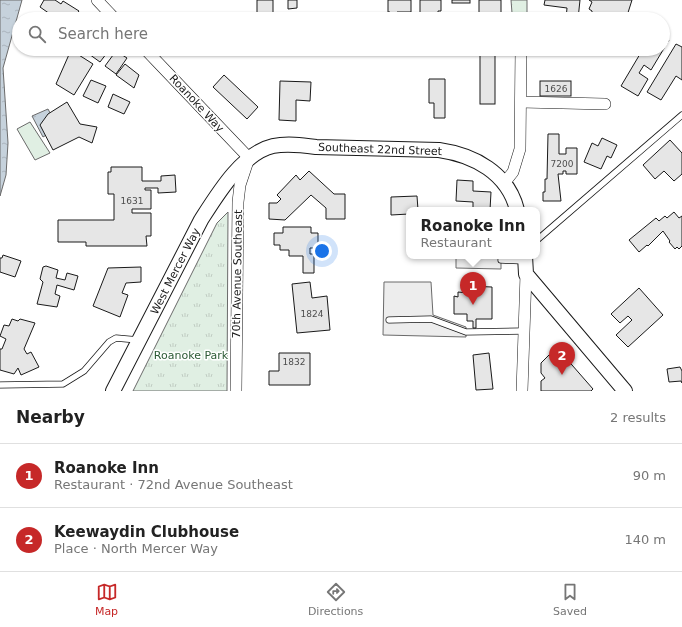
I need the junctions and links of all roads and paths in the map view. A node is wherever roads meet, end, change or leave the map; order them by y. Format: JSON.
{"nodes":[{"id":1,"x":97,"y":0,"type":"edge"},
{"id":2,"x":108,"y":12,"type":"edge"},
{"id":3,"x":152,"y":56,"type":"edge"},
{"id":4,"x":521,"y":56,"type":"edge"},
{"id":5,"x":522,"y":102,"type":"junction"},
{"id":6,"x":605,"y":104,"type":"dead end"},
{"id":7,"x":682,"y":115,"type":"edge"},
{"id":8,"x":249,"y":158,"type":"junction"},
{"id":9,"x":505,"y":182,"type":"junction"},
{"id":10,"x":516,"y":207,"type":"edge"},
{"id":11,"x":540,"y":237,"type":"edge"},
{"id":12,"x":501,"y":260,"type":"dead end"},
{"id":13,"x":525,"y":264,"type":"edge"},
{"id":14,"x":389,"y":320,"type":"dead end"},
{"id":15,"x":524,"y":332,"type":"junction"},
{"id":16,"x":138,"y":340,"type":"junction"},
{"id":17,"x":0,"y":385,"type":"edge"},
{"id":18,"x":113,"y":391,"type":"edge"},
{"id":19,"x":236,"y":391,"type":"edge"},
{"id":20,"x":522,"y":391,"type":"edge"},
{"id":21,"x":625,"y":391,"type":"edge"}],
"edges":[{"from":1,"to":2,"type":"street"},
{"from":3,"to":8,"type":"street","name":"Roanoke Way"},
{"from":4,"to":5,"type":"street"},
{"from":5,"to":6,"type":"street"},
{"from":5,"to":9,"type":"street"},
{"from":7,"to":11,"type":"lane"},
{"from":8,"to":9,"type":"street","name":"Southeast 22nd Street"},
{"from":8,"to":16,"type":"street","name":"West Mercer Way"},
{"from":8,"to":19,"type":"street","name":"70th Avenue Southeast"},
{"from":9,"to":10,"type":"street"},
{"from":12,"to":13,"type":"lane"},
{"from":13,"to":15,"type":"street"},
{"from":13,"to":21,"type":"street"},
{"from":14,"to":15,"type":"lane"},
{"from":15,"to":20,"type":"street"},
{"from":16,"to":17,"type":"lane"},
{"from":16,"to":18,"type":"street","name":"West Mercer Way"}]}
